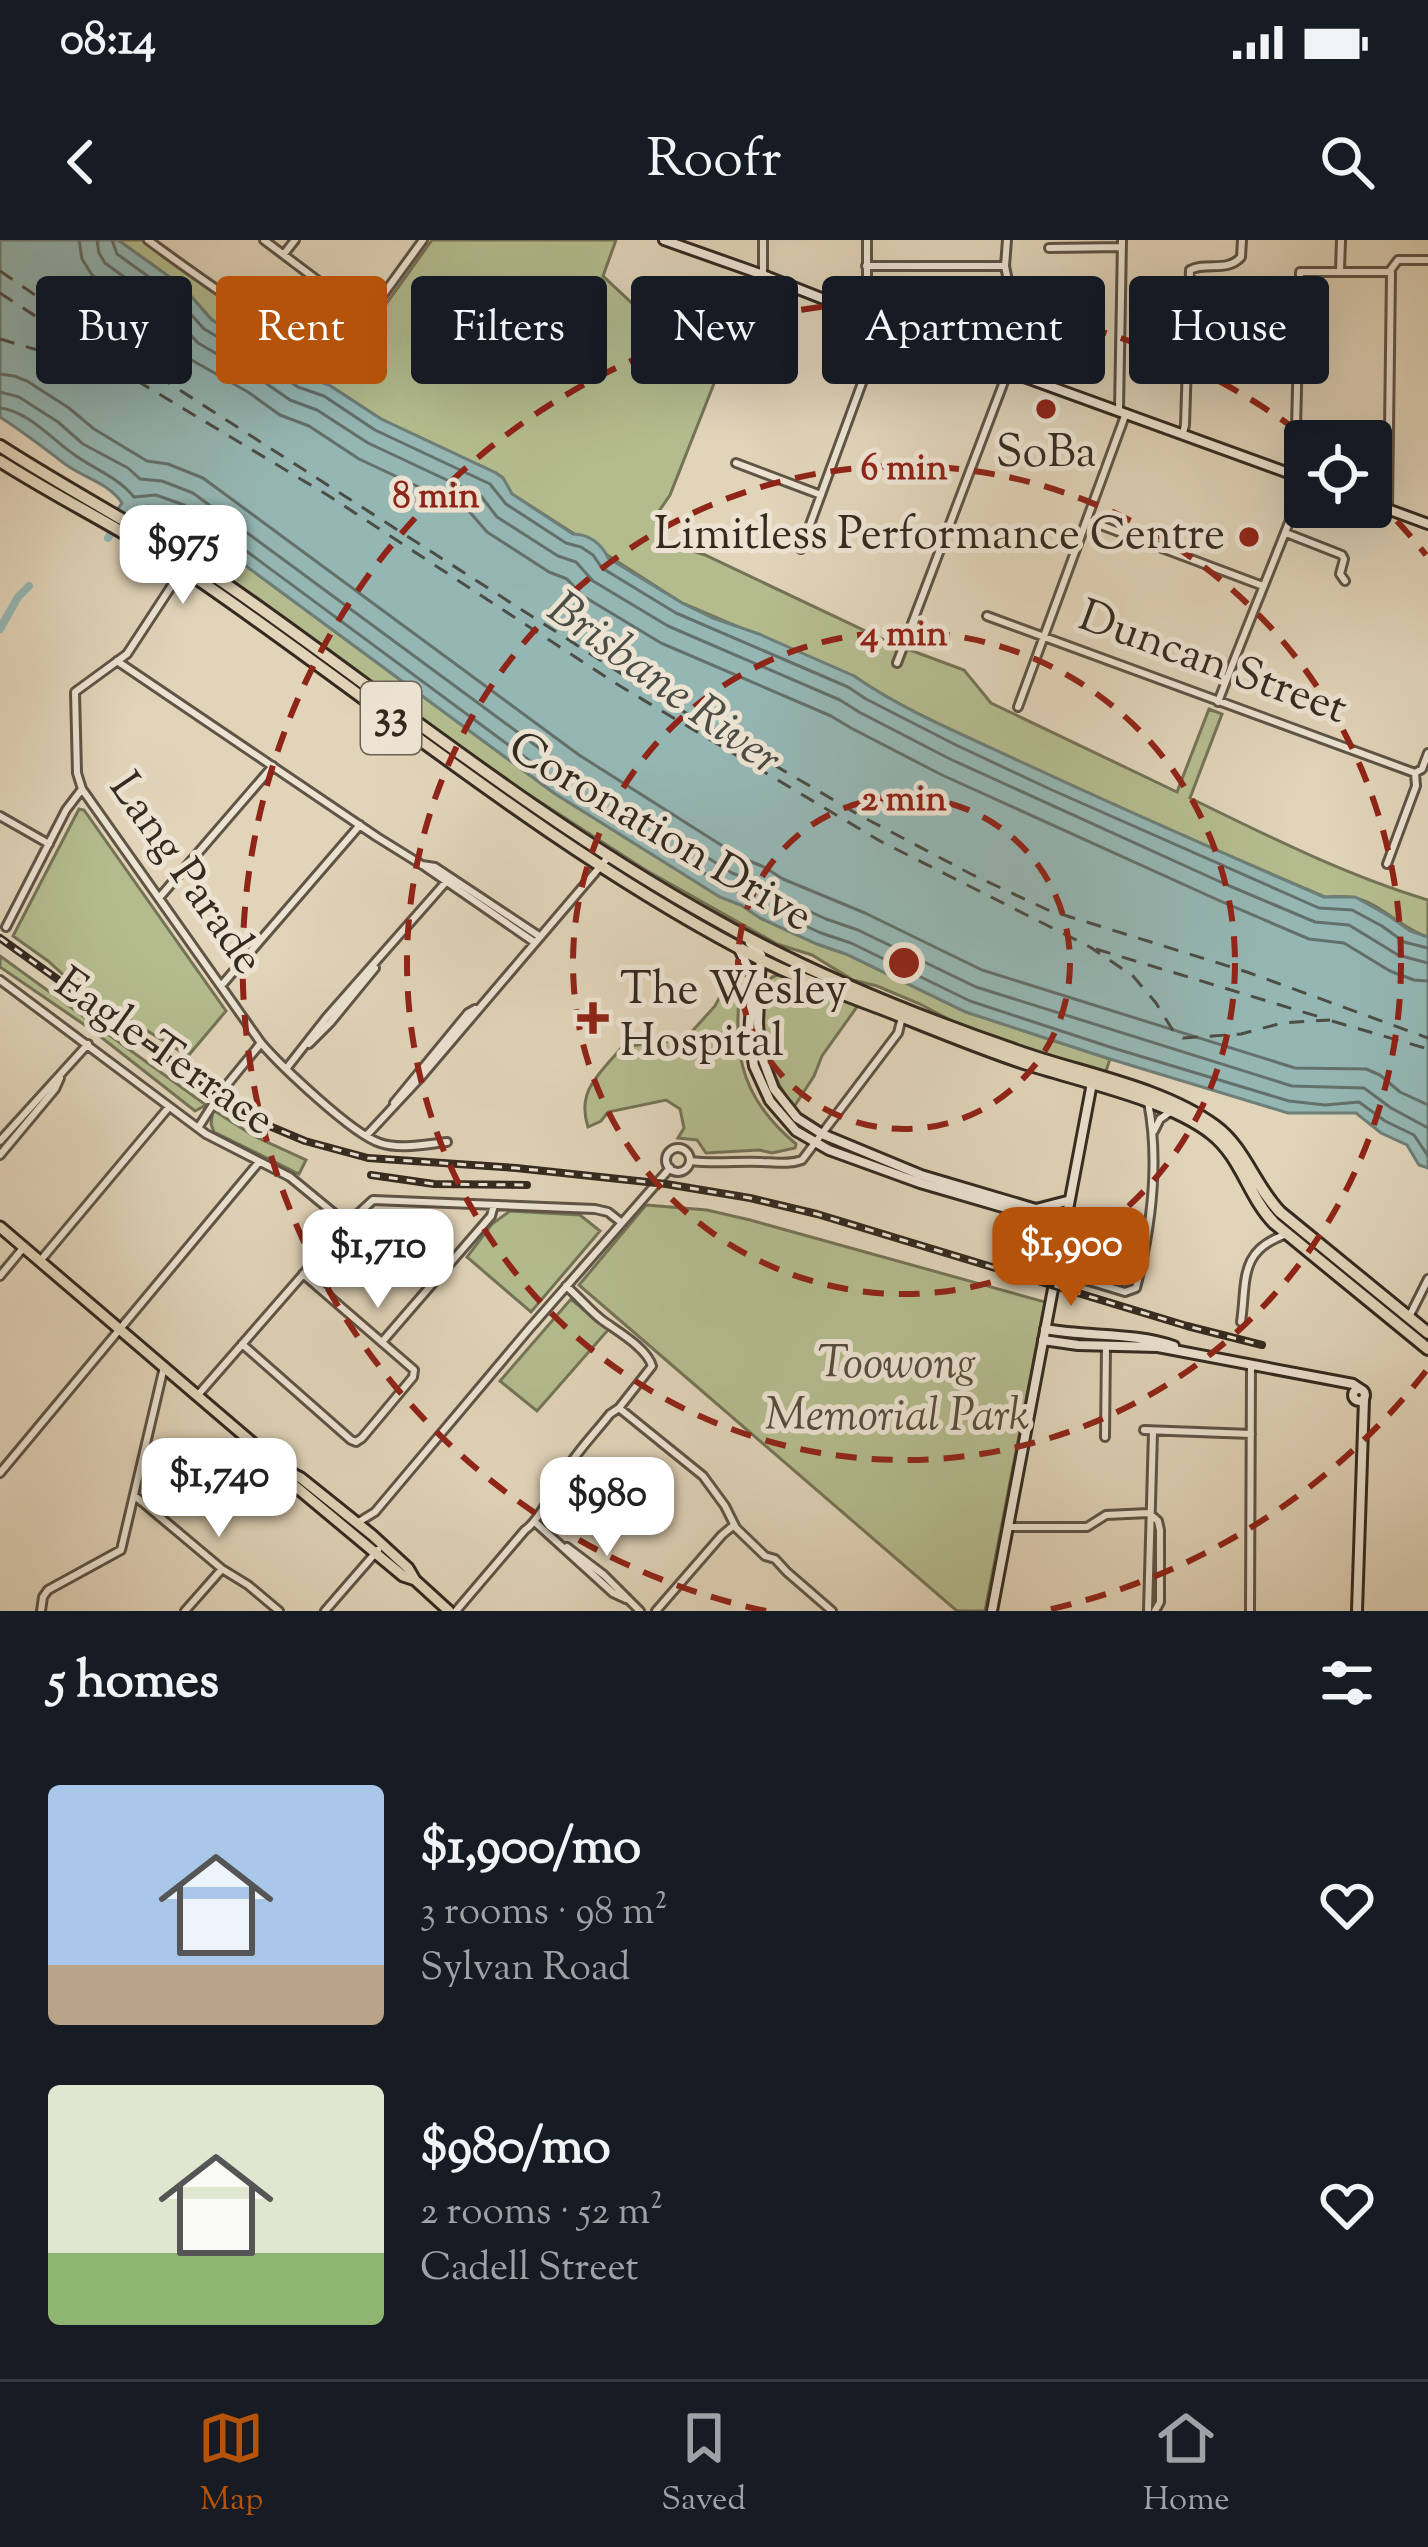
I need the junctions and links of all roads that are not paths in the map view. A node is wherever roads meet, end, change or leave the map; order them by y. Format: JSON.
{"nodes":[{"id":1,"x":148,"y":240,"type":"edge"},
{"id":2,"x":264,"y":240,"type":"edge"},
{"id":3,"x":295,"y":240,"type":"edge"},
{"id":4,"x":423,"y":240,"type":"edge"},
{"id":5,"x":664,"y":240,"type":"edge"},
{"id":6,"x":763,"y":240,"type":"edge"},
{"id":7,"x":866,"y":240,"type":"edge"},
{"id":8,"x":1007,"y":240,"type":"edge"},
{"id":9,"x":1241,"y":240,"type":"edge"},
{"id":10,"x":1341,"y":240,"type":"edge"},
{"id":11,"x":1122,"y":244,"type":"edge"},
{"id":12,"x":697,"y":245,"type":"edge"},
{"id":13,"x":1048,"y":248,"type":"dead end"},
{"id":14,"x":284,"y":254,"type":"junction"},
{"id":15,"x":1428,"y":260,"type":"edge"},
{"id":16,"x":866,"y":266,"type":"junction"},
{"id":17,"x":1005,"y":266,"type":"junction"},
{"id":18,"x":1340,"y":270,"type":"junction"},
{"id":19,"x":1389,"y":272,"type":"junction"},
{"id":20,"x":763,"y":275,"type":"junction"},
{"id":21,"x":313,"y":276,"type":"edge"},
{"id":22,"x":866,"y":276,"type":"edge"},
{"id":23,"x":1007,"y":276,"type":"edge"},
{"id":24,"x":387,"y":289,"type":"edge"},
{"id":25,"x":216,"y":291,"type":"edge"},
{"id":26,"x":822,"y":299,"type":"edge"},
{"id":27,"x":861,"y":384,"type":"edge"},
{"id":28,"x":999,"y":384,"type":"edge"},
{"id":29,"x":1043,"y":384,"type":"edge"},
{"id":30,"x":1122,"y":412,"type":"junction"},
{"id":31,"x":1296,"y":420,"type":"edge"},
{"id":32,"x":1390,"y":420,"type":"edge"},
{"id":33,"x":1183,"y":434,"type":"junction"},
{"id":34,"x":0,"y":446,"type":"edge"},
{"id":35,"x":0,"y":461,"type":"edge"},
{"id":36,"x":736,"y":463,"type":"dead end"},
{"id":37,"x":1284,"y":471,"type":"edge"},
{"id":38,"x":820,"y":495,"type":"junction"},
{"id":39,"x":1392,"y":510,"type":"edge"},
{"id":40,"x":100,"y":514,"type":"junction"},
{"id":41,"x":1087,"y":520,"type":"junction"},
{"id":42,"x":1428,"y":524,"type":"edge"},
{"id":43,"x":1288,"y":528,"type":"edge"},
{"id":44,"x":1286,"y":533,"type":"junction"},
{"id":45,"x":802,"y":549,"type":"dead end"},
{"id":46,"x":186,"y":564,"type":"junction"},
{"id":47,"x":1345,"y":581,"type":"dead end"},
{"id":48,"x":1263,"y":586,"type":"junction"},
{"id":49,"x":987,"y":616,"type":"dead end"},
{"id":50,"x":1043,"y":637,"type":"junction"},
{"id":51,"x":117,"y":662,"type":"junction"},
{"id":52,"x":897,"y":663,"type":"dead end"},
{"id":53,"x":1218,"y":702,"type":"junction"},
{"id":54,"x":1018,"y":707,"type":"dead end"},
{"id":55,"x":1428,"y":753,"type":"edge"},
{"id":56,"x":273,"y":766,"type":"junction"},
{"id":57,"x":1415,"y":773,"type":"junction"},
{"id":58,"x":82,"y":789,"type":"junction"},
{"id":59,"x":0,"y":816,"type":"edge"},
{"id":60,"x":360,"y":824,"type":"junction"},
{"id":61,"x":49,"y":844,"type":"junction"},
{"id":62,"x":606,"y":860,"type":"junction"},
{"id":63,"x":1387,"y":864,"type":"dead end"},
{"id":64,"x":422,"y":865,"type":"junction"},
{"id":65,"x":445,"y":883,"type":"junction"},
{"id":66,"x":159,"y":898,"type":"junction"},
{"id":67,"x":6,"y":927,"type":"dead end"},
{"id":68,"x":734,"y":931,"type":"junction"},
{"id":69,"x":537,"y":939,"type":"junction"},
{"id":70,"x":739,"y":948,"type":"junction"},
{"id":71,"x":761,"y":960,"type":"junction"},
{"id":72,"x":784,"y":970,"type":"junction"},
{"id":73,"x":3,"y":982,"type":"edge"},
{"id":74,"x":221,"y":986,"type":"junction"},
{"id":75,"x":760,"y":986,"type":"junction"},
{"id":76,"x":0,"y":992,"type":"edge"},
{"id":77,"x":902,"y":1017,"type":"junction"},
{"id":78,"x":261,"y":1043,"type":"junction"},
{"id":79,"x":88,"y":1044,"type":"junction"},
{"id":80,"x":286,"y":1069,"type":"junction"},
{"id":81,"x":62,"y":1075,"type":"junction"},
{"id":82,"x":1092,"y":1080,"type":"junction"},
{"id":83,"x":1148,"y":1102,"type":"junction"},
{"id":84,"x":169,"y":1107,"type":"junction"},
{"id":85,"x":1170,"y":1112,"type":"junction"},
{"id":86,"x":197,"y":1128,"type":"junction"},
{"id":87,"x":822,"y":1134,"type":"junction"},
{"id":88,"x":1153,"y":1134,"type":"junction"},
{"id":89,"x":366,"y":1136,"type":"junction"},
{"id":90,"x":0,"y":1141,"type":"edge"},
{"id":91,"x":447,"y":1142,"type":"dead end"},
{"id":92,"x":815,"y":1144,"type":"junction"},
{"id":93,"x":0,"y":1155,"type":"edge"},
{"id":94,"x":690,"y":1160,"type":"junction"},
{"id":95,"x":260,"y":1162,"type":"junction"},
{"id":96,"x":670,"y":1168,"type":"junction"},
{"id":97,"x":1069,"y":1201,"type":"junction"},
{"id":98,"x":494,"y":1204,"type":"junction"},
{"id":99,"x":1035,"y":1210,"type":"junction"},
{"id":100,"x":1046,"y":1220,"type":"junction"},
{"id":101,"x":1065,"y":1221,"type":"junction"},
{"id":102,"x":622,"y":1223,"type":"junction"},
{"id":103,"x":1274,"y":1223,"type":"junction"},
{"id":104,"x":346,"y":1224,"type":"junction"},
{"id":105,"x":0,"y":1227,"type":"edge"},
{"id":106,"x":1287,"y":1234,"type":"junction"},
{"id":107,"x":1269,"y":1241,"type":"junction"},
{"id":108,"x":24,"y":1247,"type":"junction"},
{"id":109,"x":1058,"y":1259,"type":"junction"},
{"id":110,"x":40,"y":1261,"type":"junction"},
{"id":111,"x":1055,"y":1271,"type":"junction"},
{"id":112,"x":303,"y":1274,"type":"junction"},
{"id":113,"x":0,"y":1276,"type":"edge"},
{"id":114,"x":1428,"y":1279,"type":"edge"},
{"id":115,"x":566,"y":1286,"type":"junction"},
{"id":116,"x":1241,"y":1322,"type":"dead end"},
{"id":117,"x":1405,"y":1323,"type":"junction"},
{"id":118,"x":120,"y":1329,"type":"junction"},
{"id":119,"x":1428,"y":1333,"type":"edge"},
{"id":120,"x":1044,"y":1335,"type":"junction"},
{"id":121,"x":1105,"y":1341,"type":"junction"},
{"id":122,"x":382,"y":1342,"type":"junction"},
{"id":123,"x":242,"y":1344,"type":"junction"},
{"id":124,"x":1428,"y":1349,"type":"edge"},
{"id":125,"x":1251,"y":1366,"type":"junction"},
{"id":126,"x":164,"y":1367,"type":"junction"},
{"id":127,"x":174,"y":1386,"type":"junction"},
{"id":128,"x":159,"y":1396,"type":"junction"},
{"id":129,"x":197,"y":1396,"type":"junction"},
{"id":130,"x":619,"y":1408,"type":"junction"},
{"id":131,"x":1251,"y":1434,"type":"junction"},
{"id":132,"x":1105,"y":1436,"type":"dead end"},
{"id":133,"x":283,"y":1469,"type":"junction"},
{"id":134,"x":0,"y":1473,"type":"edge"},
{"id":135,"x":135,"y":1496,"type":"junction"},
{"id":136,"x":375,"y":1513,"type":"junction"},
{"id":137,"x":1150,"y":1513,"type":"junction"},
{"id":138,"x":536,"y":1522,"type":"junction"},
{"id":139,"x":357,"y":1523,"type":"junction"},
{"id":140,"x":734,"y":1525,"type":"junction"},
{"id":141,"x":1009,"y":1528,"type":"junction"},
{"id":142,"x":372,"y":1535,"type":"junction"},
{"id":143,"x":379,"y":1549,"type":"junction"},
{"id":144,"x":222,"y":1569,"type":"junction"},
{"id":145,"x":41,"y":1611,"type":"edge"},
{"id":146,"x":185,"y":1611,"type":"edge"},
{"id":147,"x":279,"y":1611,"type":"edge"},
{"id":148,"x":325,"y":1611,"type":"edge"},
{"id":149,"x":452,"y":1611,"type":"edge"},
{"id":150,"x":640,"y":1611,"type":"edge"},
{"id":151,"x":656,"y":1611,"type":"edge"},
{"id":152,"x":832,"y":1611,"type":"edge"},
{"id":153,"x":992,"y":1611,"type":"edge"},
{"id":154,"x":1152,"y":1611,"type":"edge"},
{"id":155,"x":1250,"y":1611,"type":"edge"},
{"id":156,"x":1358,"y":1611,"type":"edge"}],
"edges":[{"from":1,"to":25,"type":"street"},
{"from":2,"to":14,"type":"street"},
{"from":3,"to":14,"type":"street"},
{"from":4,"to":24,"type":"street"},
{"from":5,"to":12,"type":"main road"},
{"from":6,"to":20,"type":"street"},
{"from":7,"to":16,"type":"street"},
{"from":8,"to":17,"type":"street"},
{"from":9,"to":33,"type":"street"},
{"from":10,"to":18,"type":"street"},
{"from":11,"to":13,"type":"street"},
{"from":11,"to":30,"type":"street"},
{"from":12,"to":20,"type":"main road"},
{"from":14,"to":21,"type":"street"},
{"from":15,"to":19,"type":"street"},
{"from":16,"to":17,"type":"street"},
{"from":16,"to":22,"type":"street"},
{"from":17,"to":23,"type":"street"},
{"from":18,"to":19,"type":"street"},
{"from":18,"to":31,"type":"street"},
{"from":19,"to":32,"type":"street"},
{"from":20,"to":26,"type":"main road"},
{"from":27,"to":38,"type":"street"},
{"from":28,"to":52,"type":"street"},
{"from":29,"to":30,"type":"main road"},
{"from":30,"to":33,"type":"main road"},
{"from":30,"to":41,"type":"street"},
{"from":33,"to":37,"type":"main road"},
{"from":34,"to":40,"type":"highway","name":"Coronation Drive","number":"33"},
{"from":35,"to":40,"type":"highway","name":"Coronation Drive","number":"33"},
{"from":36,"to":38,"type":"street"},
{"from":38,"to":45,"type":"street"},
{"from":39,"to":42,"type":"main road"},
{"from":40,"to":46,"type":"highway","name":"Coronation Drive","number":"33"},
{"from":41,"to":48,"type":"street"},
{"from":41,"to":50,"type":"street"},
{"from":43,"to":44,"type":"street"},
{"from":44,"to":47,"type":"street"},
{"from":44,"to":48,"type":"street"},
{"from":46,"to":51,"type":"street","name":"Lang Parade"},
{"from":46,"to":62,"type":"highway","name":"Coronation Drive","number":"33"},
{"from":48,"to":53,"type":"street"},
{"from":49,"to":50,"type":"street","name":"Duncan Street"},
{"from":50,"to":53,"type":"street","name":"Duncan Street"},
{"from":50,"to":54,"type":"street"},
{"from":51,"to":56,"type":"street"},
{"from":51,"to":58,"type":"street","name":"Lang Parade"},
{"from":53,"to":57,"type":"street","name":"Duncan Street"},
{"from":55,"to":57,"type":"street"},
{"from":56,"to":60,"type":"street"},
{"from":56,"to":66,"type":"street"},
{"from":57,"to":63,"type":"street"},
{"from":58,"to":61,"type":"street"},
{"from":58,"to":66,"type":"street","name":"Lang Parade"},
{"from":59,"to":61,"type":"street"},
{"from":60,"to":64,"type":"street"},
{"from":60,"to":74,"type":"street"},
{"from":61,"to":67,"type":"street"},
{"from":62,"to":68,"type":"highway","name":"Coronation Drive","number":"33"},
{"from":62,"to":69,"type":"street"},
{"from":62,"to":70,"type":"highway","name":"Coronation Drive","number":"33"},
{"from":64,"to":65,"type":"street"},
{"from":64,"to":69,"type":"street"},
{"from":65,"to":69,"type":"street"},
{"from":65,"to":80,"type":"street"},
{"from":66,"to":74,"type":"street","name":"Lang Parade"},
{"from":68,"to":71,"type":"main road"},
{"from":68,"to":82,"type":"highway","name":"Coronation Drive","number":"33"},
{"from":69,"to":89,"type":"street"},
{"from":70,"to":71,"type":"highway","name":"Coronation Drive","number":"33"},
{"from":70,"to":92,"type":"main road"},
{"from":71,"to":72,"type":"highway","name":"Coronation Drive","number":"33"},
{"from":71,"to":75,"type":"main road"},
{"from":72,"to":75,"type":"main road"},
{"from":72,"to":77,"type":"highway","name":"Coronation Drive","number":"33"},
{"from":73,"to":76,"type":"street"},
{"from":73,"to":79,"type":"street","name":"Eagle Terrace"},
{"from":74,"to":78,"type":"street","name":"Lang Parade"},
{"from":75,"to":87,"type":"main road"},
{"from":77,"to":82,"type":"highway","name":"Coronation Drive","number":"33"},
{"from":77,"to":87,"type":"street"},
{"from":78,"to":80,"type":"street","name":"Lang Parade"},
{"from":78,"to":86,"type":"street"},
{"from":79,"to":81,"type":"street"},
{"from":79,"to":84,"type":"street","name":"Eagle Terrace"},
{"from":80,"to":89,"type":"street","name":"Lang Parade"},
{"from":81,"to":90,"type":"street"},
{"from":81,"to":93,"type":"street"},
{"from":82,"to":83,"type":"highway","name":"Coronation Drive","number":"33"},
{"from":82,"to":97,"type":"main road"},
{"from":82,"to":117,"type":"highway","name":"Coronation Drive","number":"33"},
{"from":83,"to":85,"type":"highway","name":"Coronation Drive","number":"33"},
{"from":83,"to":88,"type":"street"},
{"from":84,"to":86,"type":"street","name":"Eagle Terrace"},
{"from":84,"to":110,"type":"street"},
{"from":85,"to":88,"type":"street"},
{"from":85,"to":103,"type":"highway","name":"Coronation Drive","number":"33"},
{"from":86,"to":95,"type":"street","name":"Eagle Terrace"},
{"from":87,"to":92,"type":"street"},
{"from":87,"to":99,"type":"main road"},
{"from":88,"to":111,"type":"street"},
{"from":89,"to":91,"type":"street"},
{"from":92,"to":94,"type":"street"},
{"from":92,"to":100,"type":"main road"},
{"from":94,"to":96,"type":"street"},
{"from":94,"to":96,"type":"street"},
{"from":95,"to":104,"type":"street","name":"Eagle Terrace"},
{"from":95,"to":118,"type":"street"},
{"from":96,"to":102,"type":"street"},
{"from":97,"to":99,"type":"main road"},
{"from":97,"to":101,"type":"main road"},
{"from":98,"to":102,"type":"street"},
{"from":98,"to":104,"type":"street"},
{"from":98,"to":122,"type":"street"},
{"from":99,"to":101,"type":"main road"},
{"from":100,"to":101,"type":"main road"},
{"from":100,"to":109,"type":"main road"},
{"from":101,"to":109,"type":"main road"},
{"from":102,"to":115,"type":"street"},
{"from":103,"to":106,"type":"highway","name":"Coronation Drive","number":"33"},
{"from":103,"to":107,"type":"street"},
{"from":104,"to":112,"type":"street"},
{"from":105,"to":108,"type":"main road"},
{"from":106,"to":107,"type":"street"},
{"from":106,"to":117,"type":"highway","name":"Coronation Drive","number":"33"},
{"from":107,"to":116,"type":"street"},
{"from":108,"to":110,"type":"main road"},
{"from":108,"to":113,"type":"street"},
{"from":109,"to":111,"type":"main road"},
{"from":110,"to":118,"type":"main road"},
{"from":111,"to":120,"type":"main road"},
{"from":112,"to":122,"type":"street"},
{"from":112,"to":123,"type":"street"},
{"from":114,"to":117,"type":"street"},
{"from":115,"to":130,"type":"street"},
{"from":115,"to":136,"type":"street"},
{"from":117,"to":119,"type":"highway","number":"33"},
{"from":117,"to":124,"type":"highway","number":"33"},
{"from":118,"to":126,"type":"main road"},
{"from":118,"to":134,"type":"street"},
{"from":120,"to":121,"type":"main road"},
{"from":120,"to":141,"type":"main road"},
{"from":121,"to":125,"type":"main road"},
{"from":121,"to":132,"type":"street"},
{"from":122,"to":123,"type":"street"},
{"from":123,"to":129,"type":"street"},
{"from":125,"to":131,"type":"street"},
{"from":125,"to":156,"type":"main road"},
{"from":126,"to":127,"type":"main road"},
{"from":126,"to":128,"type":"street"},
{"from":127,"to":128,"type":"street"},
{"from":127,"to":129,"type":"main road"},
{"from":128,"to":135,"type":"street"},
{"from":129,"to":133,"type":"main road"},
{"from":130,"to":138,"type":"street"},
{"from":130,"to":140,"type":"street"},
{"from":131,"to":137,"type":"street"},
{"from":131,"to":155,"type":"street"},
{"from":133,"to":139,"type":"main road"},
{"from":133,"to":143,"type":"main road"},
{"from":135,"to":144,"type":"street"},
{"from":135,"to":145,"type":"street"},
{"from":136,"to":139,"type":"street"},
{"from":136,"to":142,"type":"street"},
{"from":137,"to":141,"type":"street"},
{"from":137,"to":154,"type":"street"},
{"from":138,"to":149,"type":"street"},
{"from":138,"to":150,"type":"street"},
{"from":139,"to":142,"type":"main road"},
{"from":140,"to":151,"type":"street"},
{"from":140,"to":152,"type":"street"},
{"from":141,"to":153,"type":"main road"},
{"from":142,"to":143,"type":"main road"},
{"from":143,"to":148,"type":"street"},
{"from":143,"to":149,"type":"main road"},
{"from":144,"to":146,"type":"street"},
{"from":144,"to":147,"type":"street"}]}
